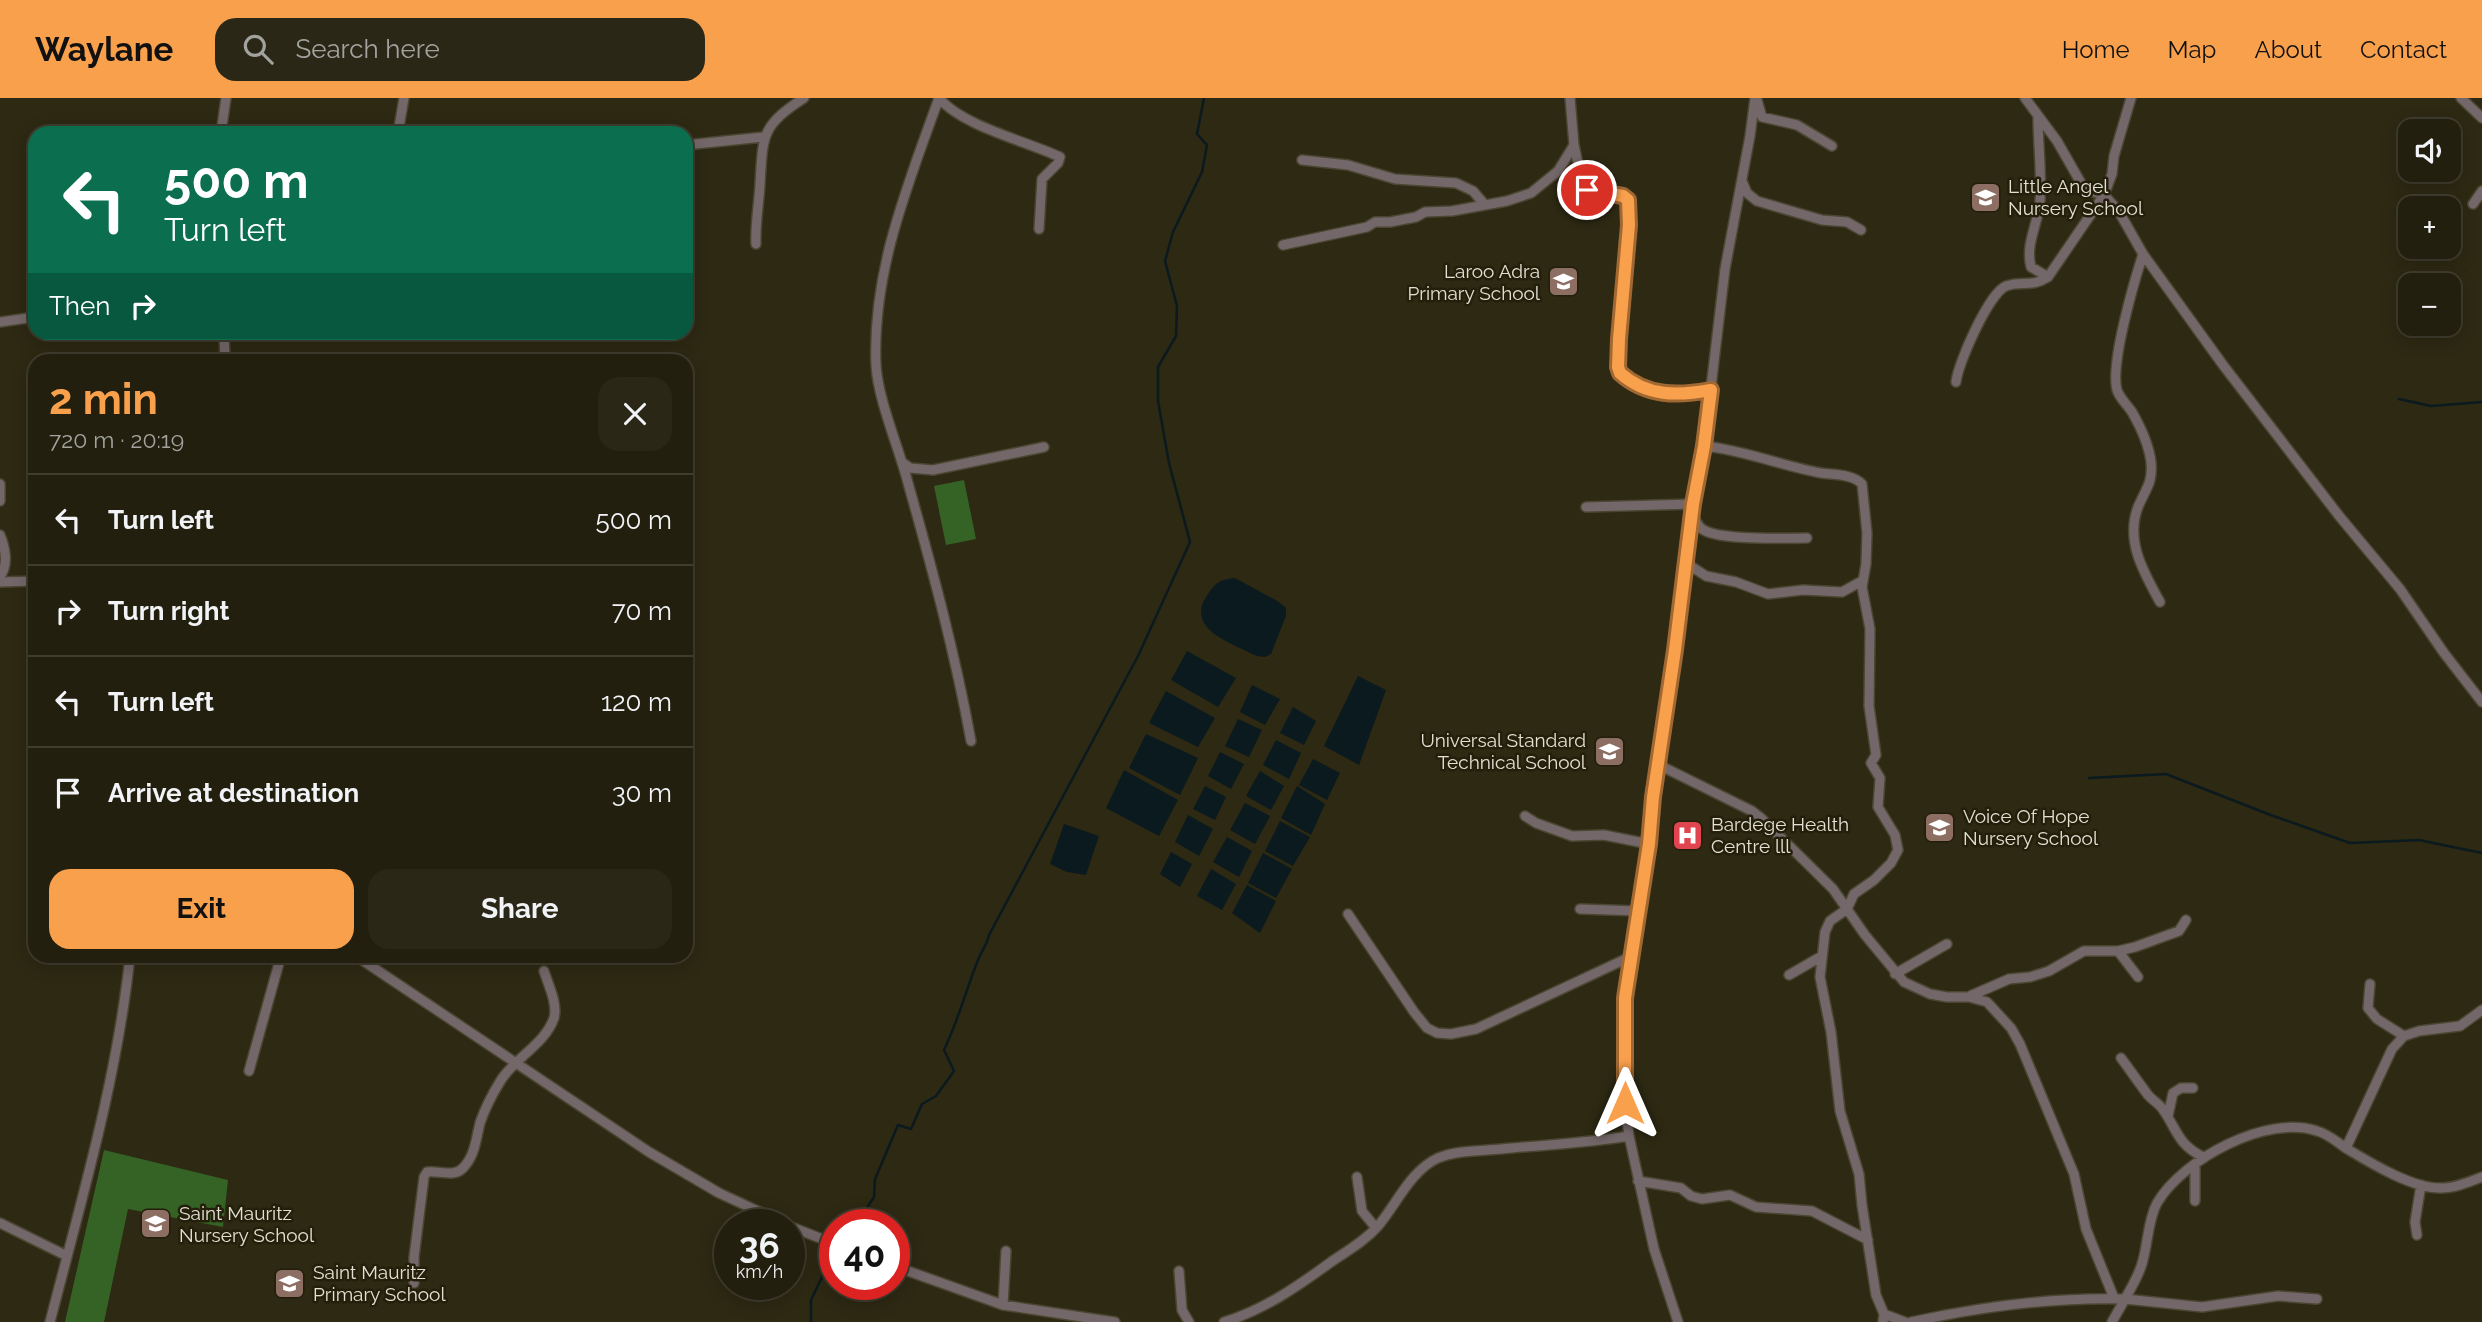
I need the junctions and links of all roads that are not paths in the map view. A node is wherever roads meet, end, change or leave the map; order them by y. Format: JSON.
{"nodes":[{"id":1,"x":226,"y":98,"type":"edge"},
{"id":2,"x":404,"y":98,"type":"edge"},
{"id":3,"x":804,"y":98,"type":"edge"},
{"id":4,"x":939,"y":98,"type":"edge"},
{"id":5,"x":1570,"y":98,"type":"edge"},
{"id":6,"x":1756,"y":98,"type":"edge"},
{"id":7,"x":2025,"y":98,"type":"edge"},
{"id":8,"x":2131,"y":98,"type":"edge"},
{"id":9,"x":2461,"y":98,"type":"edge"},
{"id":10,"x":2038,"y":117,"type":"junction"},
{"id":11,"x":2482,"y":118,"type":"edge"},
{"id":12,"x":222,"y":126,"type":"edge"},
{"id":13,"x":399,"y":126,"type":"edge"},
{"id":14,"x":763,"y":137,"type":"junction"},
{"id":15,"x":693,"y":144,"type":"edge"},
{"id":16,"x":1574,"y":145,"type":"junction"},
{"id":17,"x":1832,"y":146,"type":"dead end"},
{"id":18,"x":1302,"y":160,"type":"dead end"},
{"id":19,"x":1741,"y":179,"type":"junction"},
{"id":20,"x":2482,"y":191,"type":"edge"},
{"id":21,"x":2104,"y":195,"type":"junction"},
{"id":22,"x":2473,"y":204,"type":"dead end"},
{"id":23,"x":1485,"y":205,"type":"junction"},
{"id":24,"x":1039,"y":229,"type":"dead end"},
{"id":25,"x":1861,"y":230,"type":"dead end"},
{"id":26,"x":756,"y":244,"type":"dead end"},
{"id":27,"x":1283,"y":245,"type":"dead end"},
{"id":28,"x":2143,"y":254,"type":"junction"},
{"id":29,"x":2048,"y":277,"type":"junction"},
{"id":30,"x":28,"y":318,"type":"edge"},
{"id":31,"x":0,"y":321,"type":"edge"},
{"id":32,"x":1956,"y":382,"type":"dead end"},
{"id":33,"x":1711,"y":390,"type":"junction"},
{"id":34,"x":1704,"y":446,"type":"junction"},
{"id":35,"x":1044,"y":447,"type":"dead end"},
{"id":36,"x":903,"y":463,"type":"junction"},
{"id":37,"x":0,"y":484,"type":"edge"},
{"id":38,"x":0,"y":501,"type":"edge"},
{"id":39,"x":1693,"y":504,"type":"junction"},
{"id":40,"x":1586,"y":507,"type":"dead end"},
{"id":41,"x":1692,"y":515,"type":"junction"},
{"id":42,"x":0,"y":535,"type":"edge"},
{"id":43,"x":1807,"y":538,"type":"dead end"},
{"id":44,"x":1686,"y":563,"type":"junction"},
{"id":45,"x":0,"y":576,"type":"edge"},
{"id":46,"x":28,"y":581,"type":"edge"},
{"id":47,"x":1862,"y":581,"type":"junction"},
{"id":48,"x":0,"y":582,"type":"edge"},
{"id":49,"x":2160,"y":602,"type":"dead end"},
{"id":50,"x":2482,"y":702,"type":"edge"},
{"id":51,"x":971,"y":741,"type":"dead end"},
{"id":52,"x":1658,"y":765,"type":"junction"},
{"id":53,"x":1525,"y":816,"type":"dead end"},
{"id":54,"x":1649,"y":844,"type":"junction"},
{"id":55,"x":1580,"y":909,"type":"dead end"},
{"id":56,"x":1847,"y":909,"type":"junction"},
{"id":57,"x":1639,"y":911,"type":"junction"},
{"id":58,"x":1348,"y":914,"type":"dead end"},
{"id":59,"x":2186,"y":920,"type":"dead end"},
{"id":60,"x":1947,"y":944,"type":"dead end"},
{"id":61,"x":2118,"y":951,"type":"junction"},
{"id":62,"x":1822,"y":956,"type":"junction"},
{"id":63,"x":1630,"y":957,"type":"junction"},
{"id":64,"x":129,"y":963,"type":"edge"},
{"id":65,"x":279,"y":963,"type":"edge"},
{"id":66,"x":366,"y":963,"type":"edge"},
{"id":67,"x":544,"y":971,"type":"dead end"},
{"id":68,"x":1895,"y":974,"type":"junction"},
{"id":69,"x":1789,"y":975,"type":"dead end"},
{"id":70,"x":2138,"y":977,"type":"dead end"},
{"id":71,"x":2370,"y":984,"type":"dead end"},
{"id":72,"x":1969,"y":997,"type":"junction"},
{"id":73,"x":2482,"y":1010,"type":"edge"},
{"id":74,"x":2404,"y":1036,"type":"junction"},
{"id":75,"x":2121,"y":1058,"type":"dead end"},
{"id":76,"x":514,"y":1062,"type":"junction"},
{"id":77,"x":249,"y":1071,"type":"dead end"},
{"id":78,"x":2193,"y":1088,"type":"dead end"},
{"id":79,"x":2168,"y":1118,"type":"junction"},
{"id":80,"x":1629,"y":1136,"type":"junction"},
{"id":81,"x":2346,"y":1148,"type":"junction"},
{"id":82,"x":2203,"y":1157,"type":"junction"},
{"id":83,"x":2194,"y":1164,"type":"junction"},
{"id":84,"x":1357,"y":1177,"type":"dead end"},
{"id":85,"x":2482,"y":1177,"type":"edge"},
{"id":86,"x":1639,"y":1181,"type":"junction"},
{"id":87,"x":2421,"y":1185,"type":"junction"},
{"id":88,"x":2195,"y":1201,"type":"dead end"},
{"id":89,"x":753,"y":1209,"type":"edge"},
{"id":90,"x":0,"y":1223,"type":"edge"},
{"id":91,"x":1376,"y":1228,"type":"junction"},
{"id":92,"x":2417,"y":1235,"type":"dead end"},
{"id":93,"x":1868,"y":1240,"type":"junction"},
{"id":94,"x":1006,"y":1251,"type":"dead end"},
{"id":95,"x":67,"y":1256,"type":"junction"},
{"id":96,"x":1179,"y":1271,"type":"dead end"},
{"id":97,"x":910,"y":1272,"type":"edge"},
{"id":98,"x":414,"y":1283,"type":"dead end"},
{"id":99,"x":2111,"y":1298,"type":"junction"},
{"id":100,"x":2125,"y":1298,"type":"junction"},
{"id":101,"x":2317,"y":1299,"type":"dead end"},
{"id":102,"x":1003,"y":1305,"type":"junction"},
{"id":103,"x":2116,"y":1312,"type":"junction"},
{"id":104,"x":1884,"y":1318,"type":"edge"},
{"id":105,"x":50,"y":1322,"type":"edge"},
{"id":106,"x":1115,"y":1322,"type":"edge"},
{"id":107,"x":1189,"y":1322,"type":"edge"},
{"id":108,"x":1224,"y":1322,"type":"edge"},
{"id":109,"x":1678,"y":1322,"type":"edge"},
{"id":110,"x":1908,"y":1322,"type":"edge"},
{"id":111,"x":2112,"y":1322,"type":"edge"}],
"edges":[{"from":1,"to":12,"type":"street"},
{"from":2,"to":13,"type":"street"},
{"from":3,"to":14,"type":"street"},
{"from":4,"to":24,"type":"street"},
{"from":4,"to":36,"type":"street"},
{"from":5,"to":16,"type":"street"},
{"from":6,"to":17,"type":"street"},
{"from":6,"to":19,"type":"street"},
{"from":7,"to":10,"type":"street"},
{"from":8,"to":21,"type":"street"},
{"from":9,"to":11,"type":"street"},
{"from":10,"to":21,"type":"street"},
{"from":10,"to":29,"type":"street"},
{"from":14,"to":15,"type":"street"},
{"from":14,"to":26,"type":"street"},
{"from":16,"to":23,"type":"street"},
{"from":16,"to":33,"type":"street"},
{"from":18,"to":23,"type":"street"},
{"from":19,"to":25,"type":"street"},
{"from":19,"to":33,"type":"street"},
{"from":20,"to":22,"type":"street"},
{"from":21,"to":28,"type":"street"},
{"from":21,"to":29,"type":"street"},
{"from":23,"to":27,"type":"street"},
{"from":28,"to":49,"type":"street"},
{"from":28,"to":50,"type":"street"},
{"from":29,"to":32,"type":"street"},
{"from":30,"to":31,"type":"street"},
{"from":33,"to":34,"type":"street"},
{"from":34,"to":39,"type":"street"},
{"from":34,"to":47,"type":"street"},
{"from":35,"to":36,"type":"street"},
{"from":36,"to":51,"type":"street"},
{"from":37,"to":38,"type":"street"},
{"from":39,"to":40,"type":"street"},
{"from":39,"to":41,"type":"street"},
{"from":41,"to":43,"type":"street"},
{"from":41,"to":44,"type":"street"},
{"from":42,"to":45,"type":"street"},
{"from":44,"to":47,"type":"street"},
{"from":44,"to":52,"type":"street"},
{"from":46,"to":48,"type":"street"},
{"from":47,"to":56,"type":"street"},
{"from":52,"to":54,"type":"street"},
{"from":52,"to":56,"type":"street"},
{"from":53,"to":54,"type":"street"},
{"from":54,"to":57,"type":"street"},
{"from":55,"to":57,"type":"street"},
{"from":56,"to":62,"type":"street"},
{"from":56,"to":68,"type":"street"},
{"from":57,"to":63,"type":"street"},
{"from":58,"to":63,"type":"street"},
{"from":59,"to":61,"type":"street"},
{"from":60,"to":68,"type":"street"},
{"from":61,"to":70,"type":"street"},
{"from":61,"to":72,"type":"street"},
{"from":62,"to":69,"type":"street"},
{"from":62,"to":93,"type":"street"},
{"from":63,"to":80,"type":"street"},
{"from":64,"to":95,"type":"street"},
{"from":65,"to":77,"type":"street"},
{"from":66,"to":76,"type":"street"},
{"from":67,"to":76,"type":"street"},
{"from":68,"to":72,"type":"street"},
{"from":71,"to":74,"type":"street"},
{"from":72,"to":99,"type":"street"},
{"from":73,"to":74,"type":"street"},
{"from":74,"to":81,"type":"street"},
{"from":75,"to":79,"type":"street"},
{"from":76,"to":89,"type":"street"},
{"from":76,"to":98,"type":"street"},
{"from":78,"to":79,"type":"street"},
{"from":79,"to":82,"type":"street"},
{"from":80,"to":86,"type":"street"},
{"from":80,"to":91,"type":"street"},
{"from":81,"to":82,"type":"street"},
{"from":81,"to":87,"type":"street"},
{"from":82,"to":83,"type":"street"},
{"from":83,"to":88,"type":"street"},
{"from":83,"to":100,"type":"street"},
{"from":84,"to":91,"type":"street"},
{"from":85,"to":87,"type":"street"},
{"from":86,"to":93,"type":"street"},
{"from":86,"to":109,"type":"street"},
{"from":87,"to":92,"type":"street"},
{"from":90,"to":95,"type":"street"},
{"from":91,"to":108,"type":"street"},
{"from":93,"to":104,"type":"street"},
{"from":94,"to":102,"type":"street"},
{"from":95,"to":105,"type":"street"},
{"from":96,"to":107,"type":"street"},
{"from":97,"to":102,"type":"street"},
{"from":99,"to":100,"type":"street"},
{"from":99,"to":103,"type":"street"},
{"from":99,"to":110,"type":"street"},
{"from":100,"to":101,"type":"street"},
{"from":100,"to":103,"type":"street"},
{"from":102,"to":106,"type":"street"},
{"from":103,"to":111,"type":"street"},
{"from":104,"to":110,"type":"street"}]}
